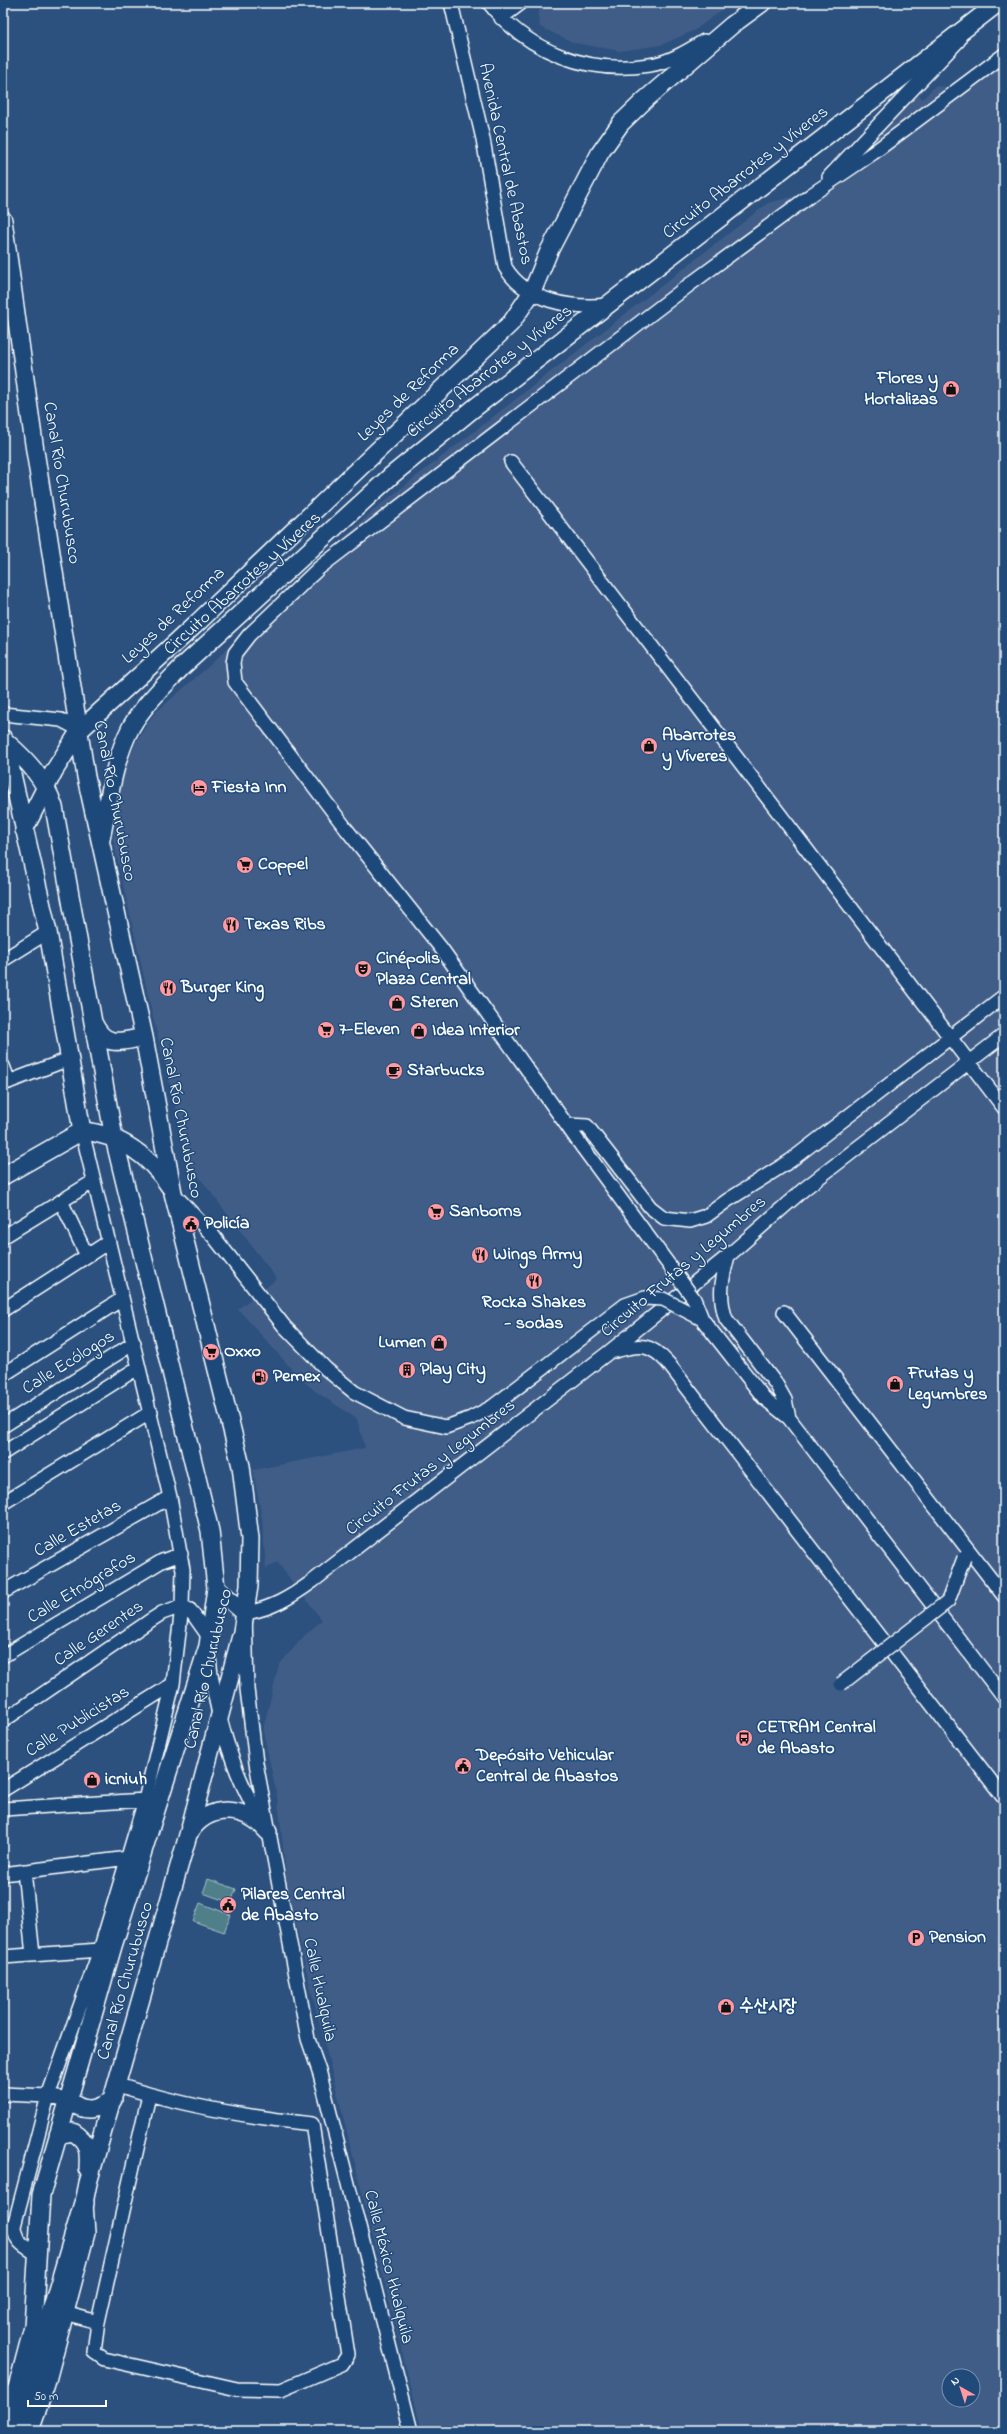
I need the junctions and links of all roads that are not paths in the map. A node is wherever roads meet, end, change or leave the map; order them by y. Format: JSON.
{"nodes":[{"id":1,"x":451,"y":3,"type":"edge"},
{"id":2,"x":489,"y":3,"type":"edge"},
{"id":3,"x":521,"y":3,"type":"edge"},
{"id":4,"x":762,"y":3,"type":"edge"},
{"id":5,"x":998,"y":3,"type":"edge"},
{"id":6,"x":985,"y":14,"type":"junction"},
{"id":7,"x":501,"y":18,"type":"junction"},
{"id":8,"x":732,"y":25,"type":"junction"},
{"id":9,"x":1004,"y":55,"type":"edge"},
{"id":10,"x":811,"y":195,"type":"junction"},
{"id":11,"x":3,"y":220,"type":"edge"},
{"id":12,"x":532,"y":292,"type":"junction"},
{"id":13,"x":609,"y":305,"type":"junction"},
{"id":14,"x":511,"y":462,"type":"dead end"},
{"id":15,"x":3,"y":714,"type":"edge"},
{"id":16,"x":80,"y":730,"type":"junction"},
{"id":17,"x":4,"y":738,"type":"edge"},
{"id":18,"x":45,"y":785,"type":"junction"},
{"id":19,"x":24,"y":830,"type":"junction"},
{"id":20,"x":100,"y":847,"type":"junction"},
{"id":21,"x":48,"y":932,"type":"junction"},
{"id":22,"x":3,"y":960,"type":"edge"},
{"id":23,"x":1004,"y":996,"type":"edge"},
{"id":24,"x":92,"y":1022,"type":"junction"},
{"id":25,"x":1004,"y":1035,"type":"edge"},
{"id":26,"x":144,"y":1037,"type":"junction"},
{"id":27,"x":950,"y":1037,"type":"junction"},
{"id":28,"x":69,"y":1059,"type":"junction"},
{"id":29,"x":969,"y":1062,"type":"junction"},
{"id":30,"x":3,"y":1066,"type":"edge"},
{"id":31,"x":6,"y":1083,"type":"edge"},
{"id":32,"x":1004,"y":1108,"type":"edge"},
{"id":33,"x":567,"y":1125,"type":"junction"},
{"id":34,"x":82,"y":1131,"type":"junction"},
{"id":35,"x":114,"y":1138,"type":"junction"},
{"id":36,"x":3,"y":1176,"type":"edge"},
{"id":37,"x":94,"y":1181,"type":"junction"},
{"id":38,"x":173,"y":1193,"type":"junction"},
{"id":39,"x":61,"y":1201,"type":"junction"},
{"id":40,"x":3,"y":1237,"type":"edge"},
{"id":41,"x":107,"y":1243,"type":"junction"},
{"id":42,"x":87,"y":1256,"type":"junction"},
{"id":43,"x":728,"y":1256,"type":"junction"},
{"id":44,"x":122,"y":1299,"type":"junction"},
{"id":45,"x":3,"y":1310,"type":"edge"},
{"id":46,"x":784,"y":1312,"type":"dead end"},
{"id":47,"x":702,"y":1319,"type":"junction"},
{"id":48,"x":134,"y":1343,"type":"junction"},
{"id":49,"x":609,"y":1352,"type":"junction"},
{"id":50,"x":140,"y":1367,"type":"junction"},
{"id":51,"x":3,"y":1375,"type":"edge"},
{"id":52,"x":150,"y":1412,"type":"junction"},
{"id":53,"x":789,"y":1418,"type":"junction"},
{"id":54,"x":3,"y":1426,"type":"edge"},
{"id":55,"x":3,"y":1453,"type":"edge"},
{"id":56,"x":170,"y":1497,"type":"junction"},
{"id":57,"x":3,"y":1503,"type":"edge"},
{"id":58,"x":181,"y":1554,"type":"junction"},
{"id":59,"x":966,"y":1554,"type":"junction"},
{"id":60,"x":216,"y":1588,"type":"junction"},
{"id":61,"x":3,"y":1592,"type":"edge"},
{"id":62,"x":1004,"y":1596,"type":"edge"},
{"id":63,"x":182,"y":1606,"type":"junction"},
{"id":64,"x":245,"y":1614,"type":"junction"},
{"id":65,"x":208,"y":1643,"type":"junction"},
{"id":66,"x":3,"y":1656,"type":"edge"},
{"id":67,"x":173,"y":1684,"type":"junction"},
{"id":68,"x":841,"y":1684,"type":"dead end"},
{"id":69,"x":1004,"y":1698,"type":"edge"},
{"id":70,"x":220,"y":1715,"type":"junction"},
{"id":71,"x":3,"y":1721,"type":"edge"},
{"id":72,"x":3,"y":1790,"type":"edge"},
{"id":73,"x":1004,"y":1798,"type":"edge"},
{"id":74,"x":145,"y":1800,"type":"junction"},
{"id":75,"x":3,"y":1810,"type":"edge"},
{"id":76,"x":268,"y":1830,"type":"junction"},
{"id":77,"x":188,"y":1835,"type":"junction"},
{"id":78,"x":128,"y":1858,"type":"junction"},
{"id":79,"x":24,"y":1871,"type":"junction"},
{"id":80,"x":3,"y":1874,"type":"edge"},
{"id":81,"x":100,"y":1950,"type":"junction"},
{"id":82,"x":33,"y":1955,"type":"junction"},
{"id":83,"x":3,"y":1957,"type":"edge"},
{"id":84,"x":116,"y":2092,"type":"junction"},
{"id":85,"x":3,"y":2094,"type":"edge"},
{"id":86,"x":148,"y":2095,"type":"junction"},
{"id":87,"x":48,"y":2096,"type":"junction"},
{"id":88,"x":68,"y":2100,"type":"junction"},
{"id":89,"x":330,"y":2112,"type":"junction"},
{"id":90,"x":312,"y":2124,"type":"junction"},
{"id":91,"x":58,"y":2135,"type":"junction"},
{"id":92,"x":88,"y":2183,"type":"junction"},
{"id":93,"x":84,"y":2203,"type":"joint"},
{"id":94,"x":37,"y":2254,"type":"junction"},
{"id":95,"x":58,"y":2312,"type":"junction"},
{"id":96,"x":98,"y":2322,"type":"junction"},
{"id":97,"x":3,"y":2412,"type":"edge"},
{"id":98,"x":12,"y":2431,"type":"edge"},
{"id":99,"x":30,"y":2431,"type":"edge"},
{"id":100,"x":411,"y":2431,"type":"edge"}],
"edges":[{"from":1,"to":12,"type":"street","name":"Avenida Central de Abastos"},
{"from":2,"to":7,"type":"street"},
{"from":3,"to":7,"type":"street"},
{"from":4,"to":8,"type":"main road","name":"Leyes de Reforma"},
{"from":5,"to":6,"type":"main road","name":"Circuito Abarrotes y Víveres"},
{"from":6,"to":10,"type":"street"},
{"from":6,"to":13,"type":"main road","name":"Circuito Abarrotes y Víveres"},
{"from":7,"to":8,"type":"street"},
{"from":8,"to":12,"type":"main road","name":"Leyes de Reforma"},
{"from":9,"to":10,"type":"street"},
{"from":10,"to":33,"type":"street"},
{"from":11,"to":16,"type":"main road","name":"Canal Río Churubusco"},
{"from":12,"to":13,"type":"street","name":"Avenida Central de Abastos"},
{"from":12,"to":16,"type":"main road","name":"Leyes de Reforma"},
{"from":13,"to":20,"type":"main road","name":"Circuito Abarrotes y Víveres"},
{"from":14,"to":27,"type":"street"},
{"from":15,"to":16,"type":"street"},
{"from":16,"to":18,"type":"main road","name":"Leyes de Reforma"},
{"from":16,"to":20,"type":"main road","name":"Canal Río Churubusco"},
{"from":17,"to":18,"type":"main road","name":"Canal Río Churubusco"},
{"from":17,"to":19,"type":"main road","name":"Canal Río Churubusco"},
{"from":18,"to":19,"type":"main road","name":"Leyes de Reforma"},
{"from":18,"to":24,"type":"main road","name":"Canal Río Churubusco"},
{"from":19,"to":21,"type":"main road","name":"Canal Río Churubusco"},
{"from":20,"to":26,"type":"main road","name":"Canal Río Churubusco"},
{"from":21,"to":22,"type":"street"},
{"from":21,"to":28,"type":"main road","name":"Canal Río Churubusco"},
{"from":23,"to":27,"type":"street"},
{"from":24,"to":26,"type":"main road"},
{"from":24,"to":35,"type":"main road","name":"Canal Río Churubusco"},
{"from":25,"to":29,"type":"street","name":"Circuito Frutas y Legumbres"},
{"from":26,"to":38,"type":"main road","name":"Canal Río Churubusco"},
{"from":27,"to":29,"type":"street"},
{"from":27,"to":33,"type":"street"},
{"from":28,"to":31,"type":"street"},
{"from":28,"to":34,"type":"main road","name":"Canal Río Churubusco"},
{"from":29,"to":32,"type":"street"},
{"from":29,"to":43,"type":"street","name":"Circuito Frutas y Legumbres"},
{"from":30,"to":31,"type":"street"},
{"from":33,"to":47,"type":"street","bridge":true},
{"from":34,"to":35,"type":"main road"},
{"from":34,"to":36,"type":"main road"},
{"from":34,"to":37,"type":"street","name":"Canal Río Churubusco"},
{"from":35,"to":38,"type":"main road"},
{"from":35,"to":60,"type":"main road","name":"Canal Río Churubusco"},
{"from":37,"to":39,"type":"street"},
{"from":37,"to":41,"type":"street","name":"Canal Río Churubusco"},
{"from":38,"to":47,"type":"street","bridge":true},
{"from":38,"to":64,"type":"main road","name":"Canal Río Churubusco"},
{"from":39,"to":40,"type":"street"},
{"from":39,"to":42,"type":"street"},
{"from":41,"to":42,"type":"street"},
{"from":41,"to":44,"type":"street","name":"Canal Río Churubusco"},
{"from":42,"to":45,"type":"street"},
{"from":43,"to":49,"type":"street","name":"Circuito Frutas y Legumbres"},
{"from":43,"to":53,"type":"street"},
{"from":44,"to":48,"type":"street","name":"Canal Río Churubusco"},
{"from":44,"to":51,"type":"street"},
{"from":46,"to":59,"type":"street"},
{"from":47,"to":53,"type":"street","bridge":true},
{"from":48,"to":50,"type":"street","name":"Canal Río Churubusco"},
{"from":48,"to":54,"type":"street","name":"Calle Ecólogos"},
{"from":49,"to":64,"type":"street","name":"Circuito Frutas y Legumbres"},
{"from":49,"to":73,"type":"street"},
{"from":50,"to":52,"type":"street","name":"Canal Río Churubusco"},
{"from":50,"to":55,"type":"street"},
{"from":52,"to":56,"type":"street","name":"Canal Río Churubusco"},
{"from":52,"to":57,"type":"street"},
{"from":53,"to":69,"type":"street"},
{"from":56,"to":58,"type":"street","name":"Canal Río Churubusco"},
{"from":56,"to":61,"type":"street","name":"Calle Estetas"},
{"from":58,"to":63,"type":"street","name":"Canal Río Churubusco"},
{"from":58,"to":66,"type":"street","name":"Calle Etnógrafos"},
{"from":59,"to":62,"type":"street"},
{"from":59,"to":68,"type":"street","bridge":true},
{"from":60,"to":64,"type":"main road"},
{"from":60,"to":65,"type":"main road","name":"Canal Río Churubusco"},
{"from":63,"to":65,"type":"street"},
{"from":63,"to":67,"type":"street","name":"Canal Río Churubusco"},
{"from":63,"to":71,"type":"street","name":"Calle Gerentes"},
{"from":64,"to":70,"type":"main road","name":"Canal Río Churubusco"},
{"from":64,"to":76,"type":"street","name":"Calle Hualquila"},
{"from":65,"to":70,"type":"street","name":"Calle Hualquila"},
{"from":65,"to":88,"type":"main road","name":"Canal Río Churubusco"},
{"from":67,"to":72,"type":"street","name":"Calle Publicistas"},
{"from":67,"to":74,"type":"street","name":"Canal Río Churubusco"},
{"from":70,"to":76,"type":"street","name":"Calle Hualquila"},
{"from":70,"to":77,"type":"main road","name":"Canal Río Churubusco"},
{"from":74,"to":75,"type":"street"},
{"from":74,"to":78,"type":"street","name":"Canal Río Churubusco"},
{"from":76,"to":77,"type":"main road"},
{"from":76,"to":89,"type":"street","name":"Calle Hualquila"},
{"from":77,"to":84,"type":"main road","name":"Canal Río Churubusco"},
{"from":78,"to":79,"type":"street"},
{"from":78,"to":81,"type":"street","name":"Canal Río Churubusco"},
{"from":79,"to":80,"type":"street"},
{"from":79,"to":82,"type":"street"},
{"from":81,"to":82,"type":"street"},
{"from":81,"to":87,"type":"street","name":"Canal Río Churubusco"},
{"from":82,"to":83,"type":"street"},
{"from":84,"to":86,"type":"street"},
{"from":84,"to":88,"type":"main road"},
{"from":84,"to":92,"type":"main road","name":"Canal Río Churubusco"},
{"from":85,"to":87,"type":"street"},
{"from":86,"to":90,"type":"street"},
{"from":86,"to":96,"type":"street"},
{"from":87,"to":88,"type":"street"},
{"from":87,"to":94,"type":"street","name":"Canal Río Churubusco"},
{"from":88,"to":91,"type":"main road","name":"Canal Río Churubusco"},
{"from":89,"to":90,"type":"street"},
{"from":89,"to":100,"type":"street","name":"Calle México Hualquila"},
{"from":90,"to":96,"type":"street"},
{"from":91,"to":92,"type":"main road"},
{"from":91,"to":94,"type":"main road","name":"Canal Río Churubusco"},
{"from":92,"to":93,"type":"main road","name":"Canal Río Churubusco"},
{"from":93,"to":95,"type":"highway"},
{"from":94,"to":97,"type":"main road","name":"Canal Río Churubusco"},
{"from":95,"to":96,"type":"street"},
{"from":95,"to":98,"type":"highway"},
{"from":95,"to":99,"type":"main road"}]}
